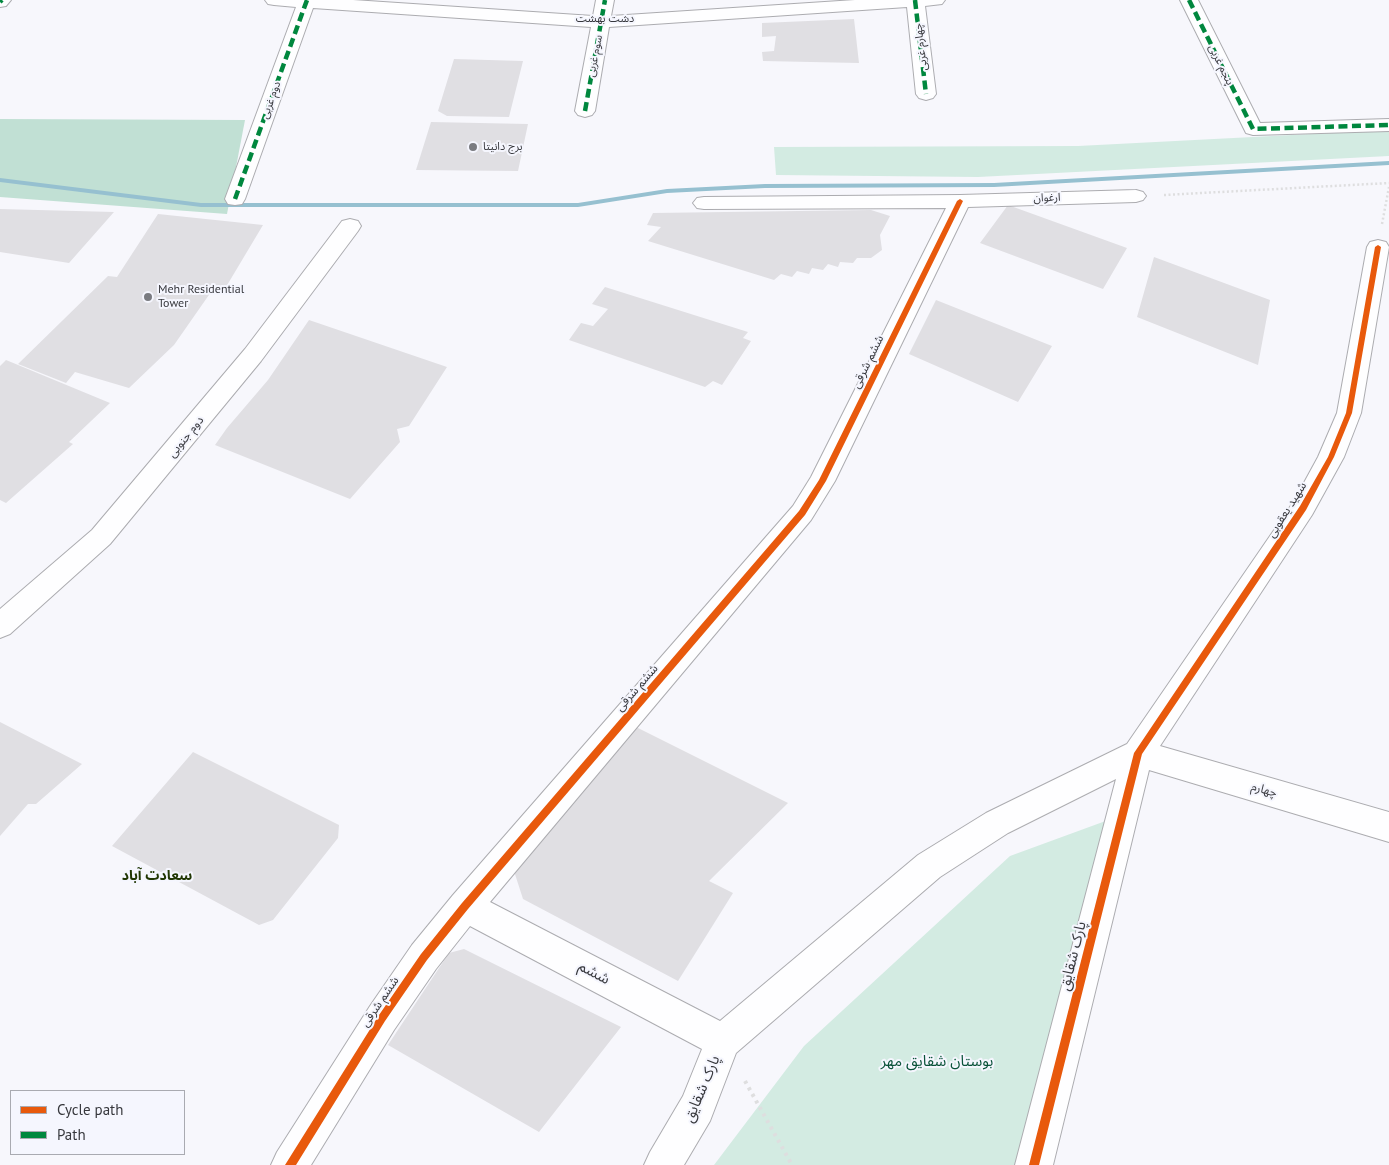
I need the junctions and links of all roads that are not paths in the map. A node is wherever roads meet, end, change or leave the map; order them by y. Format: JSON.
{"nodes":[{"id":1,"x":274,"y":0,"type":"edge"},
{"id":2,"x":604,"y":0,"type":"edge"},
{"id":3,"x":936,"y":0,"type":"edge"},
{"id":4,"x":1189,"y":0,"type":"edge"},
{"id":5,"x":306,"y":1,"type":"edge"},
{"id":6,"x":915,"y":1,"type":"edge"},
{"id":7,"x":602,"y":22,"type":"junction"},
{"id":8,"x":926,"y":94,"type":"dead end"},
{"id":9,"x":585,"y":111,"type":"dead end"},
{"id":10,"x":1389,"y":124,"type":"edge"},
{"id":11,"x":1136,"y":196,"type":"road end"},
{"id":12,"x":234,"y":199,"type":"dead end"},
{"id":13,"x":960,"y":201,"type":"junction"},
{"id":14,"x":704,"y":203,"type":"dead end"},
{"id":15,"x":350,"y":226,"type":"dead end"},
{"id":16,"x":1378,"y":247,"type":"road end"},
{"id":17,"x":0,"y":626,"type":"edge"},
{"id":18,"x":1138,"y":753,"type":"junction"},
{"id":19,"x":1389,"y":827,"type":"edge"},
{"id":20,"x":465,"y":906,"type":"junction"},
{"id":21,"x":723,"y":1040,"type":"junction"},
{"id":22,"x":290,"y":1165,"type":"edge"},
{"id":23,"x":663,"y":1165,"type":"edge"},
{"id":24,"x":1034,"y":1165,"type":"edge"}],
"edges":[{"from":1,"to":5,"type":"street","name":"دشت بهشت"},
{"from":2,"to":7,"type":"street","name":"سوم غربی"},
{"from":3,"to":6,"type":"street","name":"دشت بهشت"},
{"from":4,"to":10,"type":"street","name":"پنجم غربی"},
{"from":5,"to":7,"type":"street","name":"دشت بهشت"},
{"from":5,"to":12,"type":"street","name":"دوم غربی"},
{"from":6,"to":7,"type":"street","name":"دشت بهشت"},
{"from":6,"to":8,"type":"street","name":"چهارم غربی"},
{"from":7,"to":9,"type":"street","name":"سوم غربی"},
{"from":11,"to":13,"type":"street","name":"ارغوان"},
{"from":13,"to":14,"type":"street","name":"ارغوان"},
{"from":13,"to":20,"type":"street","name":"ششم شرقی"},
{"from":15,"to":17,"type":"street","name":"دوم جنوبی"},
{"from":16,"to":18,"type":"street","name":"شهید یعقوبی"},
{"from":18,"to":19,"type":"street","name":"چهارم"},
{"from":18,"to":21,"type":"street","name":"پارک شقایق"},
{"from":18,"to":24,"type":"street","name":"پارک شقایق"},
{"from":20,"to":21,"type":"street","name":"ششم"},
{"from":20,"to":22,"type":"street","name":"ششم شرقی"},
{"from":21,"to":23,"type":"street","name":"پارک شقایق"}]}
